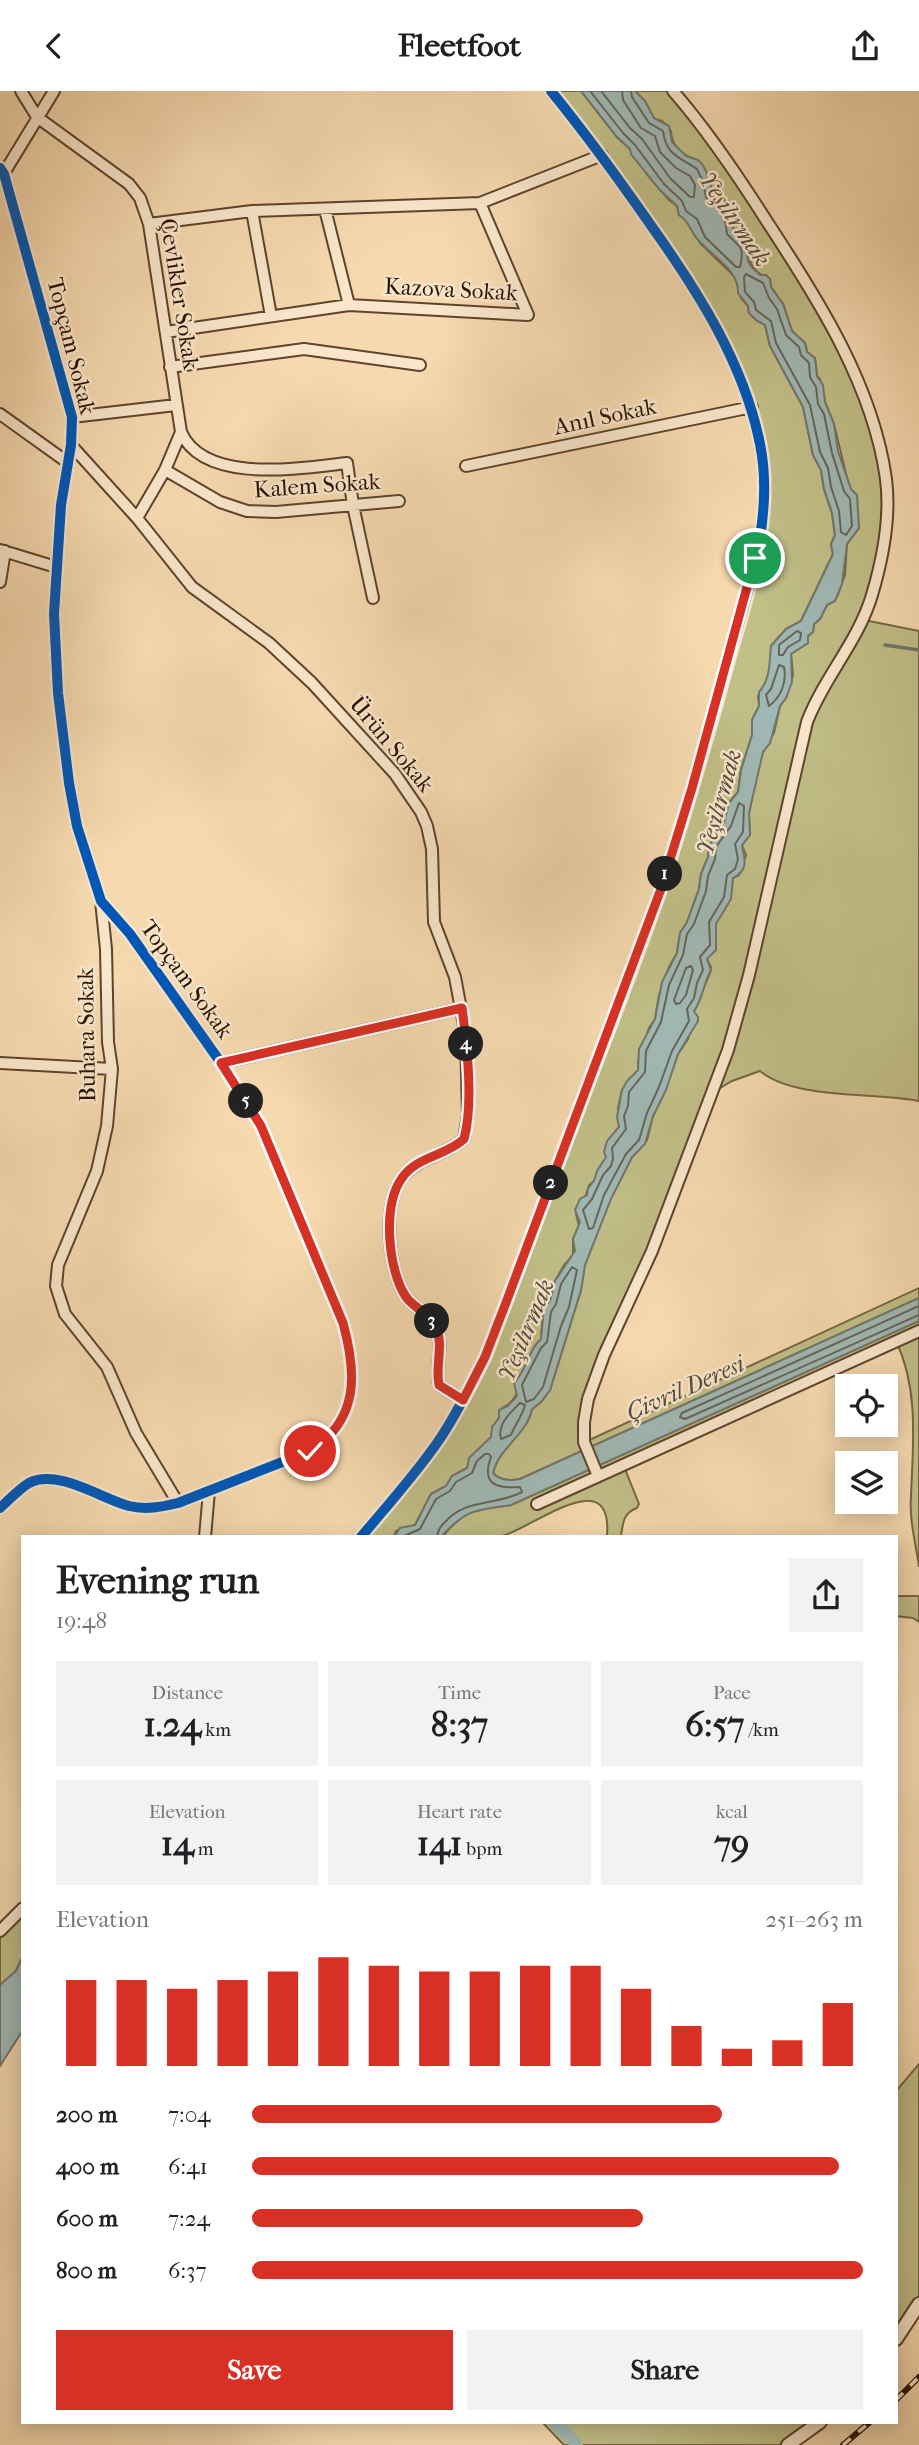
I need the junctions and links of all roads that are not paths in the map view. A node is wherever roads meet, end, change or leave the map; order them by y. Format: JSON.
{"nodes":[{"id":1,"x":21,"y":91,"type":"edge"},
{"id":2,"x":54,"y":91,"type":"edge"},
{"id":3,"x":551,"y":91,"type":"edge"},
{"id":4,"x":673,"y":91,"type":"edge"},
{"id":5,"x":37,"y":117,"type":"junction"},
{"id":6,"x":602,"y":155,"type":"junction"},
{"id":7,"x":1,"y":174,"type":"edge"},
{"id":8,"x":480,"y":203,"type":"junction"},
{"id":9,"x":325,"y":209,"type":"junction"},
{"id":10,"x":252,"y":211,"type":"junction"},
{"id":11,"x":149,"y":224,"type":"junction"},
{"id":12,"x":349,"y":305,"type":"junction"},
{"id":13,"x":271,"y":316,"type":"junction"},
{"id":14,"x":166,"y":332,"type":"junction"},
{"id":15,"x":420,"y":365,"type":"dead end"},
{"id":16,"x":170,"y":367,"type":"junction"},
{"id":17,"x":176,"y":405,"type":"junction"},
{"id":18,"x":751,"y":407,"type":"junction"},
{"id":19,"x":0,"y":414,"type":"edge"},
{"id":20,"x":72,"y":417,"type":"junction"},
{"id":21,"x":181,"y":432,"type":"junction"},
{"id":22,"x":71,"y":446,"type":"junction"},
{"id":23,"x":67,"y":462,"type":"junction"},
{"id":24,"x":466,"y":466,"type":"dead end"},
{"id":25,"x":165,"y":470,"type":"junction"},
{"id":26,"x":399,"y":501,"type":"dead end"},
{"id":27,"x":353,"y":505,"type":"junction"},
{"id":28,"x":136,"y":518,"type":"junction"},
{"id":29,"x":2,"y":551,"type":"edge"},
{"id":30,"x":56,"y":567,"type":"junction"},
{"id":31,"x":0,"y":582,"type":"edge"},
{"id":32,"x":373,"y":598,"type":"dead end"},
{"id":33,"x":101,"y":901,"type":"junction"},
{"id":34,"x":462,"y":1008,"type":"junction"},
{"id":35,"x":0,"y":1063,"type":"edge"},
{"id":36,"x":221,"y":1063,"type":"junction"},
{"id":37,"x":111,"y":1069,"type":"junction"},
{"id":38,"x":919,"y":1331,"type":"edge"},
{"id":39,"x":463,"y":1400,"type":"junction"},
{"id":40,"x":596,"y":1472,"type":"junction"},
{"id":41,"x":209,"y":1492,"type":"junction"},
{"id":42,"x":178,"y":1503,"type":"junction"},
{"id":43,"x":537,"y":1504,"type":"dead end"},
{"id":44,"x":0,"y":1508,"type":"edge"},
{"id":45,"x":205,"y":1535,"type":"edge"},
{"id":46,"x":363,"y":1535,"type":"edge"},
{"id":47,"x":21,"y":1910,"type":"edge"},
{"id":48,"x":0,"y":1931,"type":"edge"},
{"id":49,"x":919,"y":2304,"type":"edge"},
{"id":50,"x":898,"y":2336,"type":"edge"},
{"id":51,"x":817,"y":2424,"type":"edge"},
{"id":52,"x":788,"y":2445,"type":"edge"}],
"edges":[{"from":1,"to":5,"type":"street"},
{"from":2,"to":5,"type":"street"},
{"from":3,"to":6,"type":"street"},
{"from":4,"to":40,"type":"street"},
{"from":5,"to":7,"type":"street"},
{"from":5,"to":11,"type":"street","name":"Çevlikler Sokak"},
{"from":6,"to":8,"type":"street"},
{"from":6,"to":18,"type":"street"},
{"from":7,"to":20,"type":"street","name":"Topçam Sokak"},
{"from":8,"to":9,"type":"street"},
{"from":8,"to":12,"type":"street","name":"Kazova Sokak"},
{"from":9,"to":10,"type":"street"},
{"from":9,"to":12,"type":"street"},
{"from":10,"to":11,"type":"street"},
{"from":10,"to":13,"type":"street"},
{"from":11,"to":14,"type":"street","name":"Çevlikler Sokak"},
{"from":12,"to":13,"type":"street","name":"Kazova Sokak"},
{"from":13,"to":14,"type":"street","name":"Kazova Sokak"},
{"from":14,"to":16,"type":"street","name":"Çevlikler Sokak"},
{"from":15,"to":16,"type":"street"},
{"from":16,"to":17,"type":"street","name":"Çevlikler Sokak"},
{"from":17,"to":20,"type":"street"},
{"from":17,"to":21,"type":"street","name":"Çevlikler Sokak"},
{"from":18,"to":24,"type":"street","name":"Anıl Sokak"},
{"from":18,"to":39,"type":"street"},
{"from":19,"to":23,"type":"street"},
{"from":20,"to":22,"type":"street","name":"Topçam Sokak"},
{"from":21,"to":25,"type":"street"},
{"from":21,"to":27,"type":"street"},
{"from":22,"to":23,"type":"street","name":"Topçam Sokak"},
{"from":22,"to":28,"type":"street","name":"Ürün Sokak"},
{"from":23,"to":30,"type":"street","name":"Topçam Sokak"},
{"from":25,"to":27,"type":"street","name":"Kalem Sokak"},
{"from":25,"to":28,"type":"street"},
{"from":26,"to":27,"type":"street","name":"Kalem Sokak"},
{"from":27,"to":32,"type":"street"},
{"from":28,"to":34,"type":"street","name":"Ürün Sokak"},
{"from":29,"to":30,"type":"street"},
{"from":29,"to":31,"type":"street"},
{"from":30,"to":33,"type":"street","name":"Topçam Sokak"},
{"from":33,"to":36,"type":"street","name":"Topçam Sokak"},
{"from":33,"to":37,"type":"street","name":"Buhara Sokak"},
{"from":34,"to":36,"type":"street"},
{"from":34,"to":39,"type":"street","name":"Ürün Sokak"},
{"from":35,"to":37,"type":"street"},
{"from":36,"to":41,"type":"street","name":"Topçam Sokak"},
{"from":37,"to":42,"type":"street","name":"Buhara Sokak"},
{"from":38,"to":40,"type":"street"},
{"from":39,"to":46,"type":"street"},
{"from":40,"to":43,"type":"street"},
{"from":41,"to":42,"type":"street","name":"Topçam Sokak"},
{"from":41,"to":45,"type":"street"},
{"from":42,"to":44,"type":"street","name":"Topçam Sokak"},
{"from":47,"to":48,"type":"street"},
{"from":49,"to":50,"type":"street"},
{"from":51,"to":52,"type":"street"}]}
